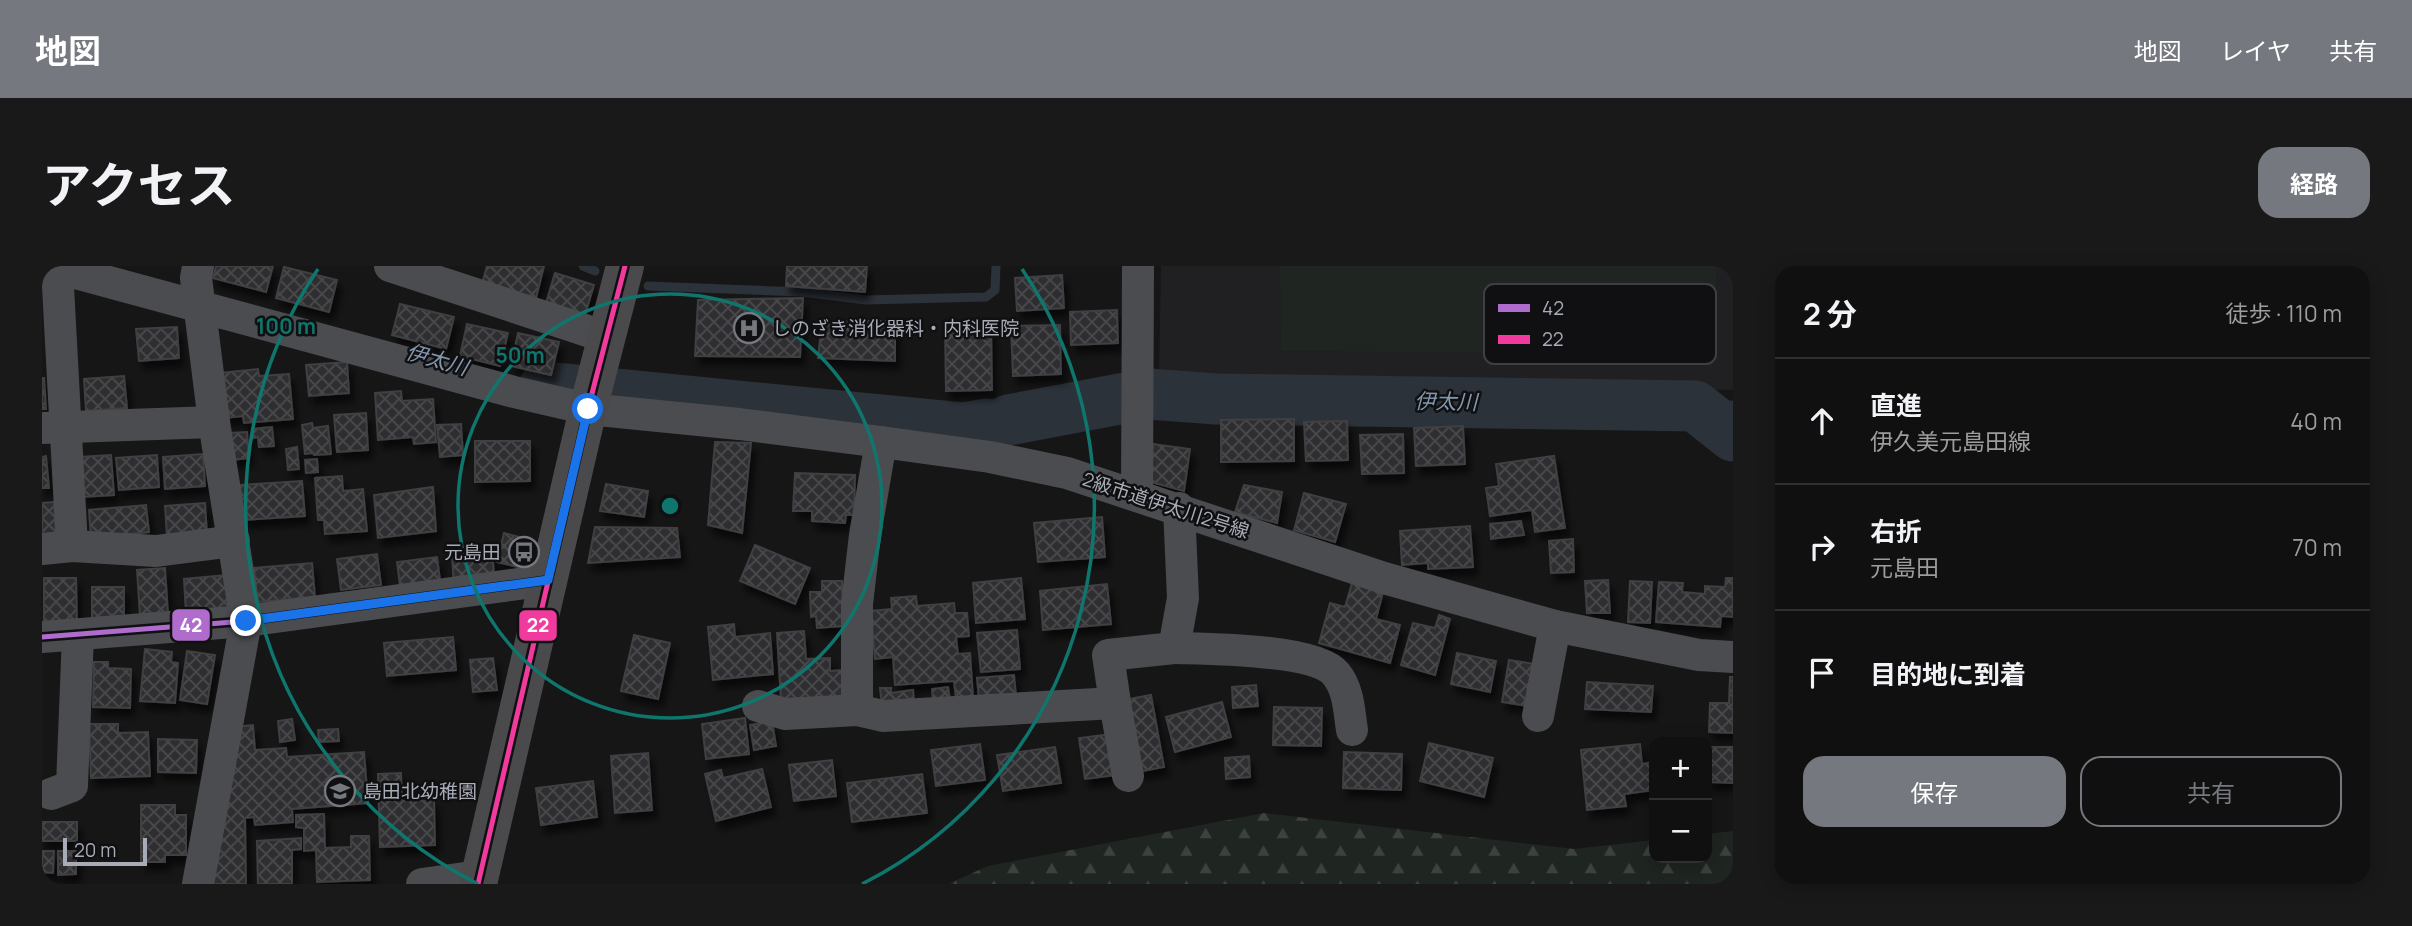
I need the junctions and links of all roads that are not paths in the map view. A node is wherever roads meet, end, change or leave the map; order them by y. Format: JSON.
{"nodes":[{"id":1,"x":390,"y":266,"type":"edge"},
{"id":2,"x":625,"y":266,"type":"edge"},
{"id":3,"x":1138,"y":266,"type":"edge"},
{"id":4,"x":53,"y":267,"type":"edge"},
{"id":5,"x":198,"y":287,"type":"edge"},
{"id":6,"x":606,"y":337,"type":"junction"},
{"id":7,"x":591,"y":396,"type":"junction"},
{"id":8,"x":214,"y":422,"type":"junction"},
{"id":9,"x":55,"y":427,"type":"edge"},
{"id":10,"x":881,"y":442,"type":"junction"},
{"id":11,"x":1137,"y":494,"type":"junction"},
{"id":12,"x":1179,"y":508,"type":"junction"},
{"id":13,"x":234,"y":541,"type":"junction"},
{"id":14,"x":57,"y":547,"type":"edge"},
{"id":15,"x":548,"y":580,"type":"junction"},
{"id":16,"x":246,"y":621,"type":"junction"},
{"id":17,"x":1555,"y":626,"type":"junction"},
{"id":18,"x":78,"y":635,"type":"junction"},
{"id":19,"x":42,"y":637,"type":"edge"},
{"id":20,"x":1174,"y":648,"type":"junction"},
{"id":21,"x":1733,"y":657,"type":"edge"},
{"id":22,"x":1115,"y":703,"type":"junction"},
{"id":23,"x":758,"y":706,"type":"dead end"},
{"id":24,"x":857,"y":710,"type":"junction"},
{"id":25,"x":1538,"y":716,"type":"dead end"},
{"id":26,"x":1352,"y":730,"type":"dead end"},
{"id":27,"x":1128,"y":776,"type":"dead end"},
{"id":28,"x":51,"y":794,"type":"dead end"},
{"id":29,"x":479,"y":880,"type":"edge"},
{"id":30,"x":198,"y":884,"type":"edge"},
{"id":31,"x":422,"y":884,"type":"edge"}],
"edges":[{"from":1,"to":6,"type":"street"},
{"from":2,"to":6,"type":"main road"},
{"from":3,"to":11,"type":"street"},
{"from":4,"to":5,"type":"street","name":"2級市道伊太川2号線"},
{"from":4,"to":9,"type":"street"},
{"from":5,"to":7,"type":"street","name":"2級市道伊太川2号線"},
{"from":5,"to":8,"type":"street"},
{"from":6,"to":7,"type":"main road"},
{"from":7,"to":10,"type":"street","name":"2級市道伊太川2号線"},
{"from":7,"to":15,"type":"main road"},
{"from":8,"to":9,"type":"street"},
{"from":8,"to":13,"type":"street"},
{"from":9,"to":14,"type":"street"},
{"from":10,"to":11,"type":"street","name":"2級市道伊太川2号線"},
{"from":10,"to":24,"type":"street"},
{"from":11,"to":12,"type":"street","name":"2級市道伊太川2号線"},
{"from":12,"to":17,"type":"street","name":"2級市道伊太川2号線"},
{"from":12,"to":20,"type":"street"},
{"from":13,"to":14,"type":"street"},
{"from":13,"to":16,"type":"street"},
{"from":15,"to":16,"type":"street"},
{"from":15,"to":29,"type":"main road"},
{"from":16,"to":18,"type":"street"},
{"from":16,"to":30,"type":"street"},
{"from":17,"to":21,"type":"street","name":"2級市道伊太川2号線"},
{"from":17,"to":25,"type":"street"},
{"from":18,"to":19,"type":"street"},
{"from":18,"to":28,"type":"street"},
{"from":20,"to":22,"type":"street"},
{"from":20,"to":26,"type":"street"},
{"from":22,"to":24,"type":"street"},
{"from":22,"to":27,"type":"street"},
{"from":23,"to":24,"type":"street"},
{"from":29,"to":31,"type":"street"}]}
